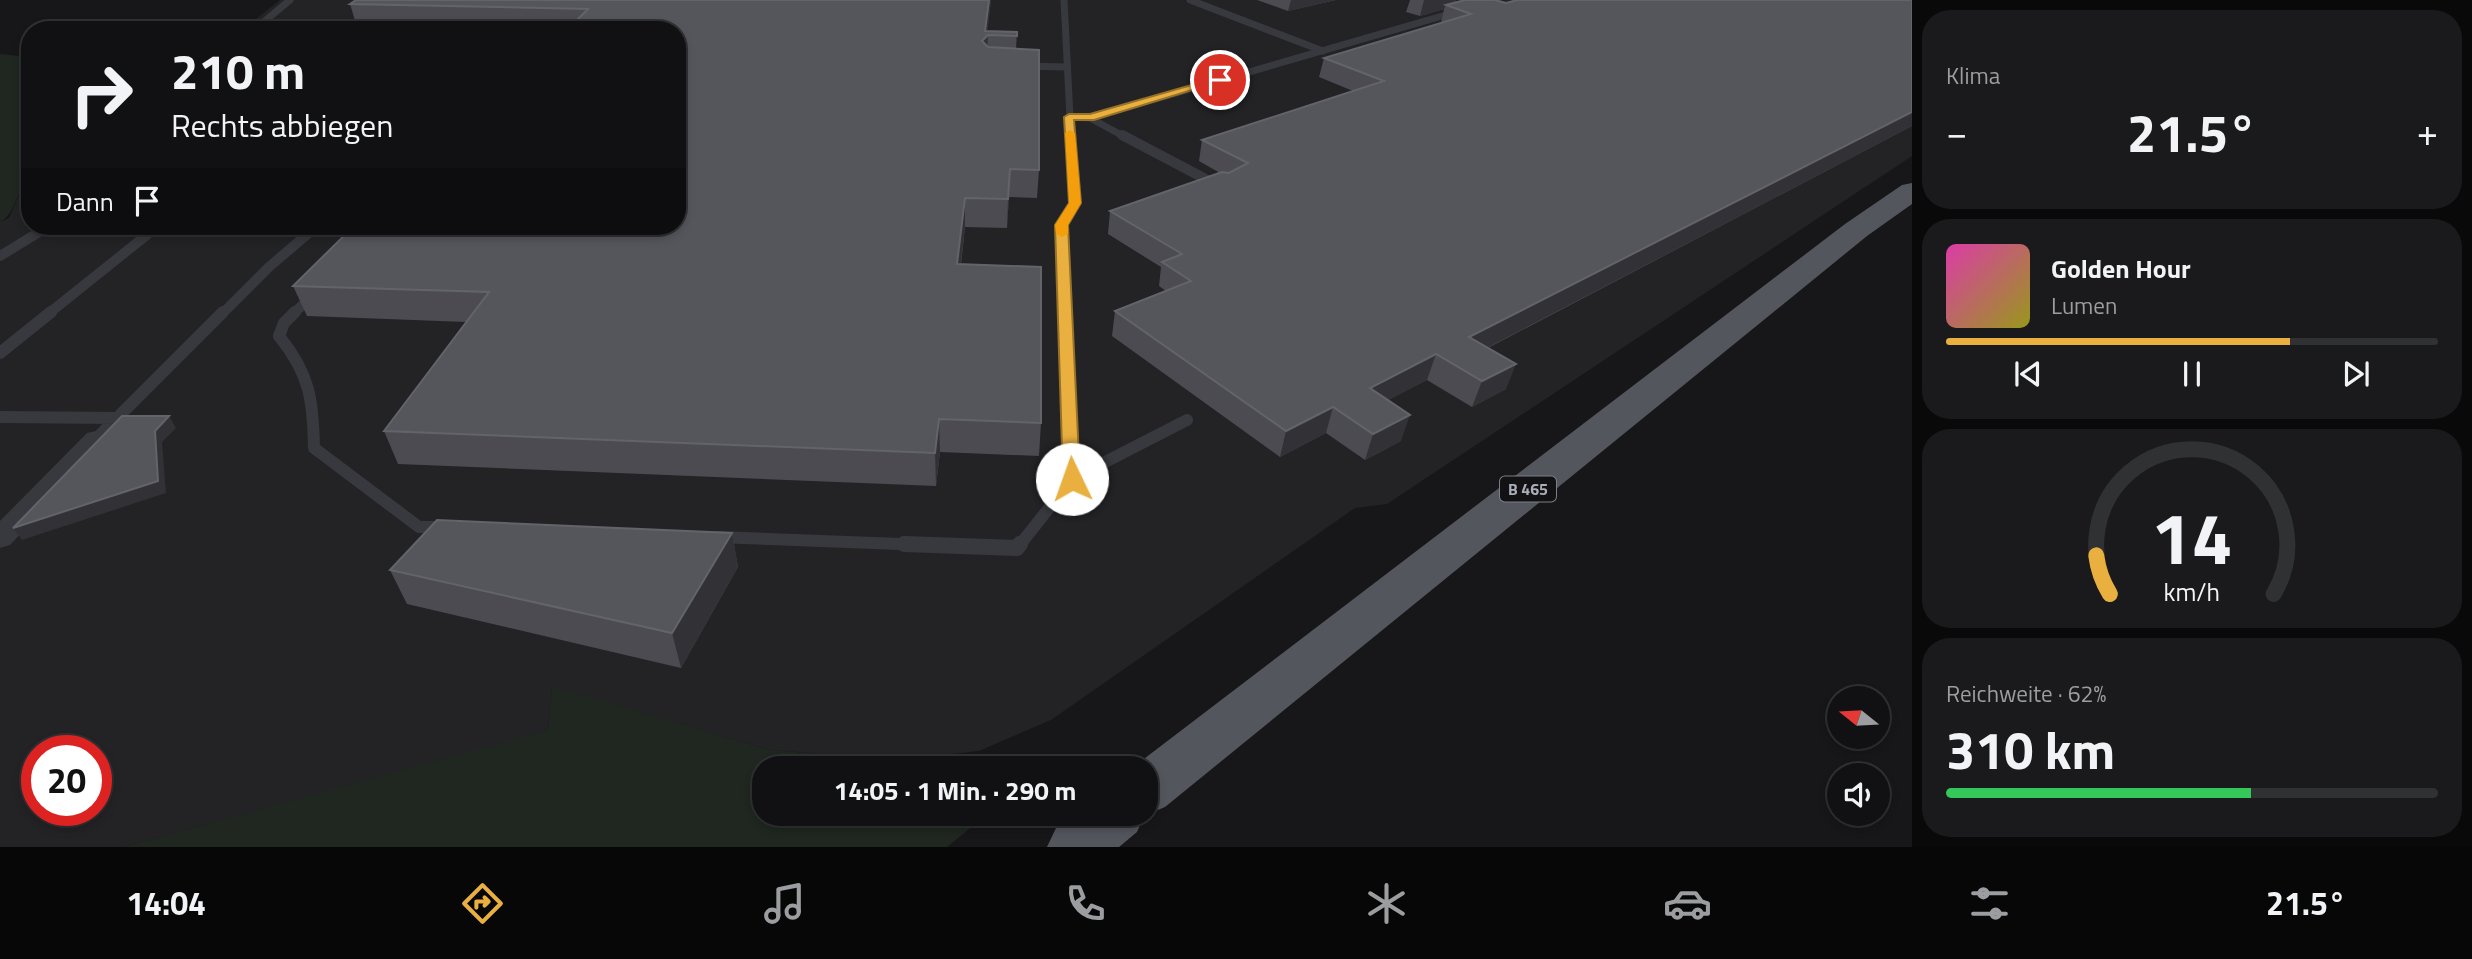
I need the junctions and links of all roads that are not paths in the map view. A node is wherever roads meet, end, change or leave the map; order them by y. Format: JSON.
{"nodes":[{"id":1,"x":290,"y":0,"type":"edge"},
{"id":2,"x":1063,"y":0,"type":"edge"},
{"id":3,"x":1190,"y":0,"type":"edge"},
{"id":4,"x":1461,"y":11,"type":"edge"},
{"id":5,"x":265,"y":21,"type":"edge"},
{"id":6,"x":1323,"y":51,"type":"junction"},
{"id":7,"x":1014,"y":66,"type":"edge"},
{"id":8,"x":1066,"y":67,"type":"junction"},
{"id":9,"x":1069,"y":117,"type":"junction"},
{"id":10,"x":1090,"y":118,"type":"junction"},
{"id":11,"x":1222,"y":188,"type":"edge"},
{"id":12,"x":1912,"y":191,"type":"edge"},
{"id":13,"x":37,"y":235,"type":"edge"},
{"id":14,"x":147,"y":235,"type":"edge"},
{"id":15,"x":306,"y":235,"type":"edge"},
{"id":16,"x":0,"y":256,"type":"edge"},
{"id":17,"x":323,"y":284,"type":"edge"},
{"id":18,"x":0,"y":353,"type":"edge"},
{"id":19,"x":0,"y":416,"type":"edge"},
{"id":20,"x":118,"y":418,"type":"junction"},
{"id":21,"x":1187,"y":420,"type":"dead end"},
{"id":22,"x":96,"y":439,"type":"joint"},
{"id":23,"x":1072,"y":479,"type":"junction"},
{"id":24,"x":460,"y":528,"type":"edge"},
{"id":25,"x":711,"y":537,"type":"edge"},
{"id":26,"x":0,"y":538,"type":"edge"},
{"id":27,"x":1158,"y":781,"type":"edge"},
{"id":28,"x":1102,"y":826,"type":"edge"},
{"id":29,"x":1076,"y":847,"type":"edge"}],
"edges":[{"from":1,"to":5,"type":"lane"},
{"from":2,"to":8,"type":"lane"},
{"from":3,"to":6,"type":"lane"},
{"from":4,"to":6,"type":"lane"},
{"from":6,"to":10,"type":"lane"},
{"from":7,"to":8,"type":"lane"},
{"from":8,"to":9,"type":"lane"},
{"from":9,"to":10,"type":"lane"},
{"from":9,"to":23,"type":"lane"},
{"from":10,"to":11,"type":"lane"},
{"from":12,"to":27,"type":"main road","number":"B 465"},
{"from":13,"to":16,"type":"lane"},
{"from":14,"to":18,"type":"lane"},
{"from":15,"to":20,"type":"lane"},
{"from":17,"to":24,"type":"lane"},
{"from":19,"to":20,"type":"lane"},
{"from":20,"to":22,"type":"lane"},
{"from":21,"to":23,"type":"lane"},
{"from":22,"to":26,"type":"street"},
{"from":23,"to":25,"type":"lane"},
{"from":28,"to":29,"type":"main road"}]}
